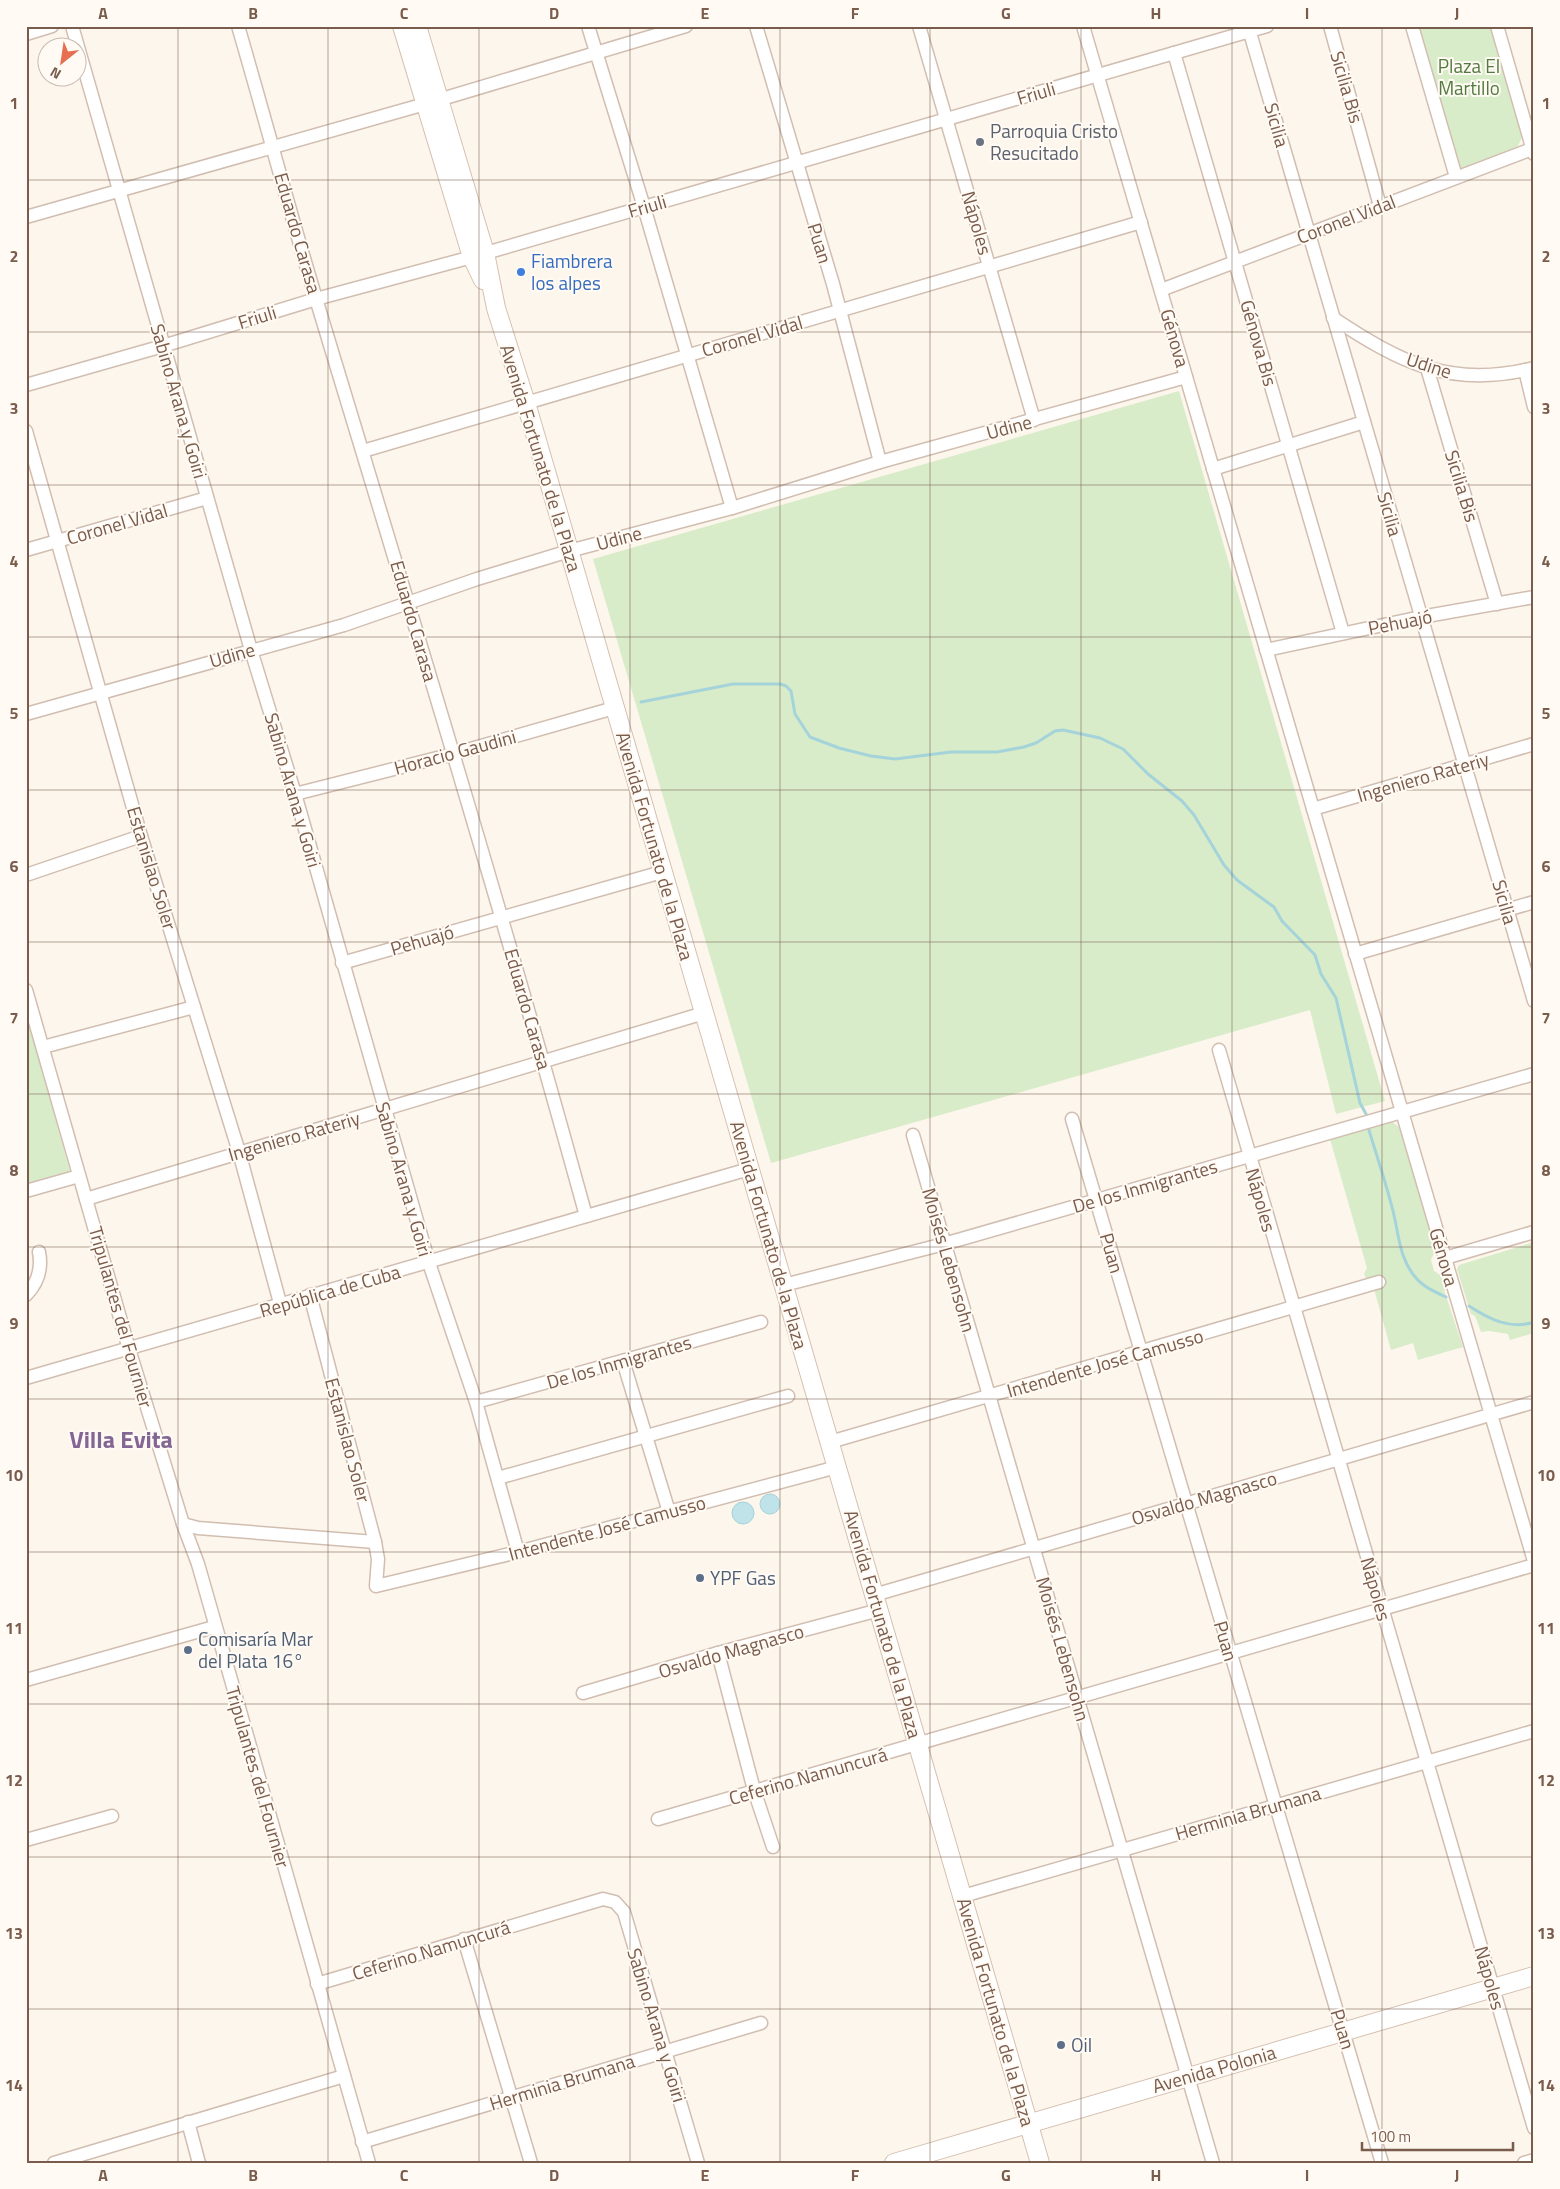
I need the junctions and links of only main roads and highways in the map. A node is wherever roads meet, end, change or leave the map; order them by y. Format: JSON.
{"nodes":[{"id":1,"x":402,"y":26,"type":"edge"},
{"id":2,"x":417,"y":26,"type":"edge"},
{"id":3,"x":432,"y":102,"type":"junction"},
{"id":4,"x":1534,"y":1976,"type":"edge"},
{"id":5,"x":1028,"y":2123,"type":"junction"},
{"id":6,"x":926,"y":2159,"type":"edge"},
{"id":7,"x":894,"y":2163,"type":"edge"},
{"id":8,"x":1040,"y":2163,"type":"edge"}],
"edges":[{"from":1,"to":3,"type":"main road","name":"Avenida Fortunato de la Plaza"},
{"from":2,"to":3,"type":"main road","name":"Avenida Fortunato de la Plaza"},
{"from":3,"to":5,"type":"main road","name":"Avenida Fortunato de la Plaza"},
{"from":4,"to":5,"type":"main road","name":"Avenida Polonia"},
{"from":5,"to":6,"type":"main road","name":"Avenida Polonia"},
{"from":5,"to":8,"type":"main road","name":"Avenida Fortunato de la Plaza"},
{"from":6,"to":7,"type":"main road","name":"Avenida Polonia"}]}
